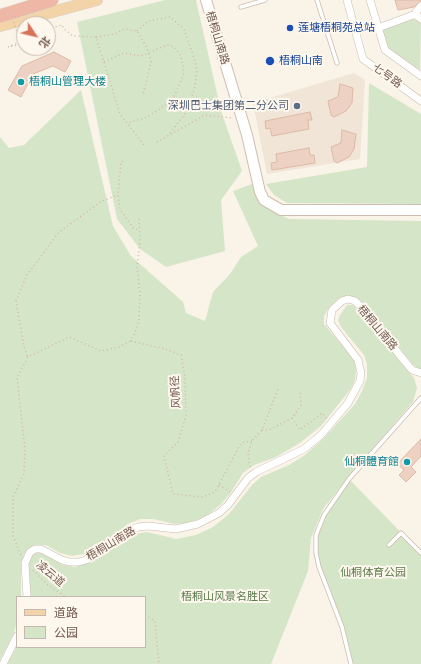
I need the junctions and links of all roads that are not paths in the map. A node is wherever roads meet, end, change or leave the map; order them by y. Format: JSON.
{"nodes":[{"id":1,"x":52,"y":0,"type":"edge"},
{"id":2,"x":97,"y":0,"type":"edge"},
{"id":3,"x":206,"y":0,"type":"edge"},
{"id":4,"x":265,"y":0,"type":"edge"},
{"id":5,"x":317,"y":0,"type":"edge"},
{"id":6,"x":347,"y":0,"type":"edge"},
{"id":7,"x":370,"y":0,"type":"edge"},
{"id":8,"x":421,"y":6,"type":"edge"},
{"id":9,"x":241,"y":7,"type":"dead end"},
{"id":10,"x":0,"y":16,"type":"edge"},
{"id":11,"x":419,"y":16,"type":"edge"},
{"id":12,"x":0,"y":26,"type":"edge"},
{"id":13,"x":378,"y":28,"type":"junction"},
{"id":14,"x":337,"y":63,"type":"dead end"},
{"id":15,"x":421,"y":76,"type":"edge"},
{"id":16,"x":421,"y":101,"type":"edge"},
{"id":17,"x":421,"y":210,"type":"edge"},
{"id":18,"x":421,"y":373,"type":"edge"},
{"id":19,"x":421,"y":398,"type":"edge"},
{"id":20,"x":389,"y":545,"type":"dead end"},
{"id":21,"x":421,"y":553,"type":"edge"},
{"id":22,"x":27,"y":596,"type":"edge"},
{"id":23,"x":16,"y":638,"type":"edge"},
{"id":24,"x":3,"y":664,"type":"edge"},
{"id":25,"x":351,"y":664,"type":"edge"}],
"edges":[{"from":1,"to":10,"type":"highway","bridge":true},
{"from":2,"to":12,"type":"main road"},
{"from":3,"to":17,"type":"street","name":"梧桐山南路"},
{"from":4,"to":9,"type":"lane"},
{"from":5,"to":14,"type":"lane"},
{"from":6,"to":16,"type":"street","name":"七号路"},
{"from":7,"to":13,"type":"street"},
{"from":8,"to":11,"type":"street"},
{"from":11,"to":13,"type":"street"},
{"from":13,"to":15,"type":"street"},
{"from":18,"to":22,"type":"street","name":"梧桐山南路"},
{"from":19,"to":25,"type":"lane"},
{"from":20,"to":21,"type":"lane"},
{"from":23,"to":24,"type":"street"}]}
